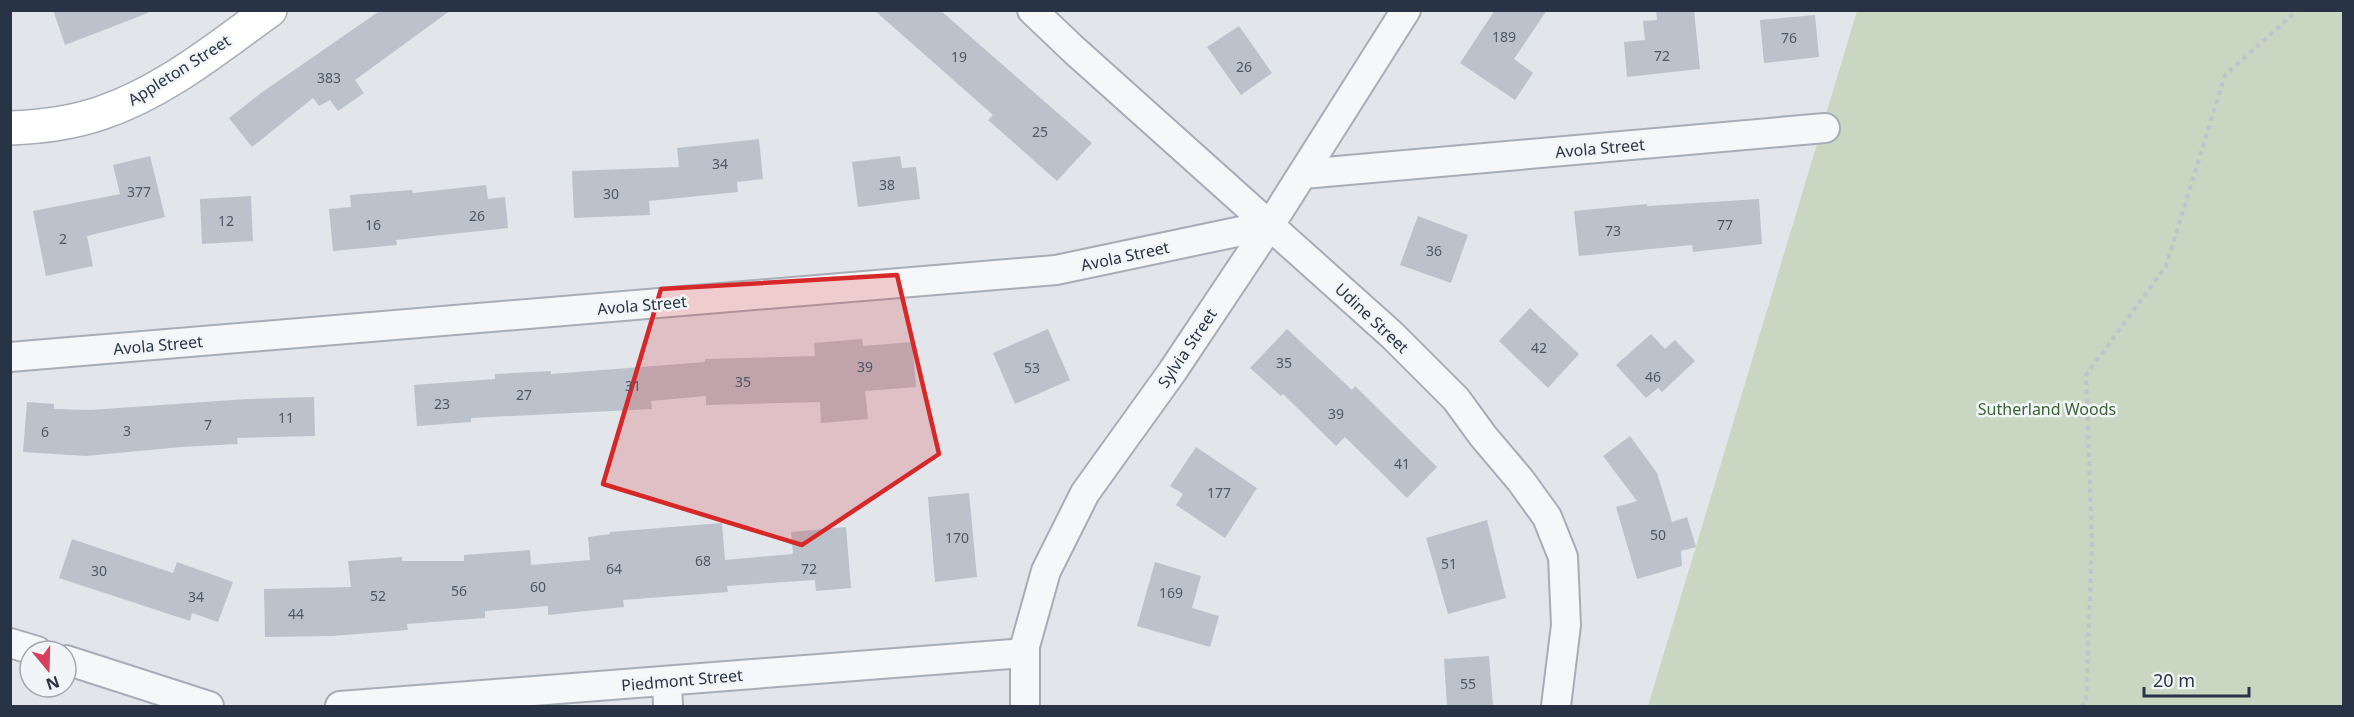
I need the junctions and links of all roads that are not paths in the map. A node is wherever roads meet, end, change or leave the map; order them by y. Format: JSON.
{"nodes":[{"id":1,"x":270,"y":10,"type":"edge"},
{"id":2,"x":1032,"y":10,"type":"edge"},
{"id":3,"x":1406,"y":10,"type":"edge"},
{"id":4,"x":1825,"y":128,"type":"dead end"},
{"id":5,"x":10,"y":129,"type":"edge"},
{"id":6,"x":1303,"y":174,"type":"junction"},
{"id":7,"x":1270,"y":225,"type":"junction"},
{"id":8,"x":10,"y":357,"type":"edge"},
{"id":9,"x":1024,"y":653,"type":"junction"},
{"id":10,"x":78,"y":664,"type":"edge"},
{"id":11,"x":667,"y":694,"type":"edge"},
{"id":12,"x":209,"y":706,"type":"edge"},
{"id":13,"x":340,"y":706,"type":"edge"},
{"id":14,"x":1025,"y":706,"type":"edge"},
{"id":15,"x":1556,"y":706,"type":"edge"}],
"edges":[{"from":1,"to":5,"type":"street","name":"Appleton Street"},
{"from":2,"to":7,"type":"street","name":"Udine Street"},
{"from":3,"to":6,"type":"street","name":"Sylvia Street"},
{"from":4,"to":6,"type":"street","name":"Avola Street"},
{"from":6,"to":7,"type":"street","name":"Sylvia Street"},
{"from":7,"to":8,"type":"street","name":"Avola Street"},
{"from":7,"to":9,"type":"street","name":"Sylvia Street"},
{"from":7,"to":15,"type":"street","name":"Udine Street"},
{"from":9,"to":11,"type":"street","name":"Piedmont Street"},
{"from":9,"to":14,"type":"street","name":"Sylvia Street"},
{"from":10,"to":12,"type":"street"},
{"from":11,"to":13,"type":"street","name":"Piedmont Street"}]}
